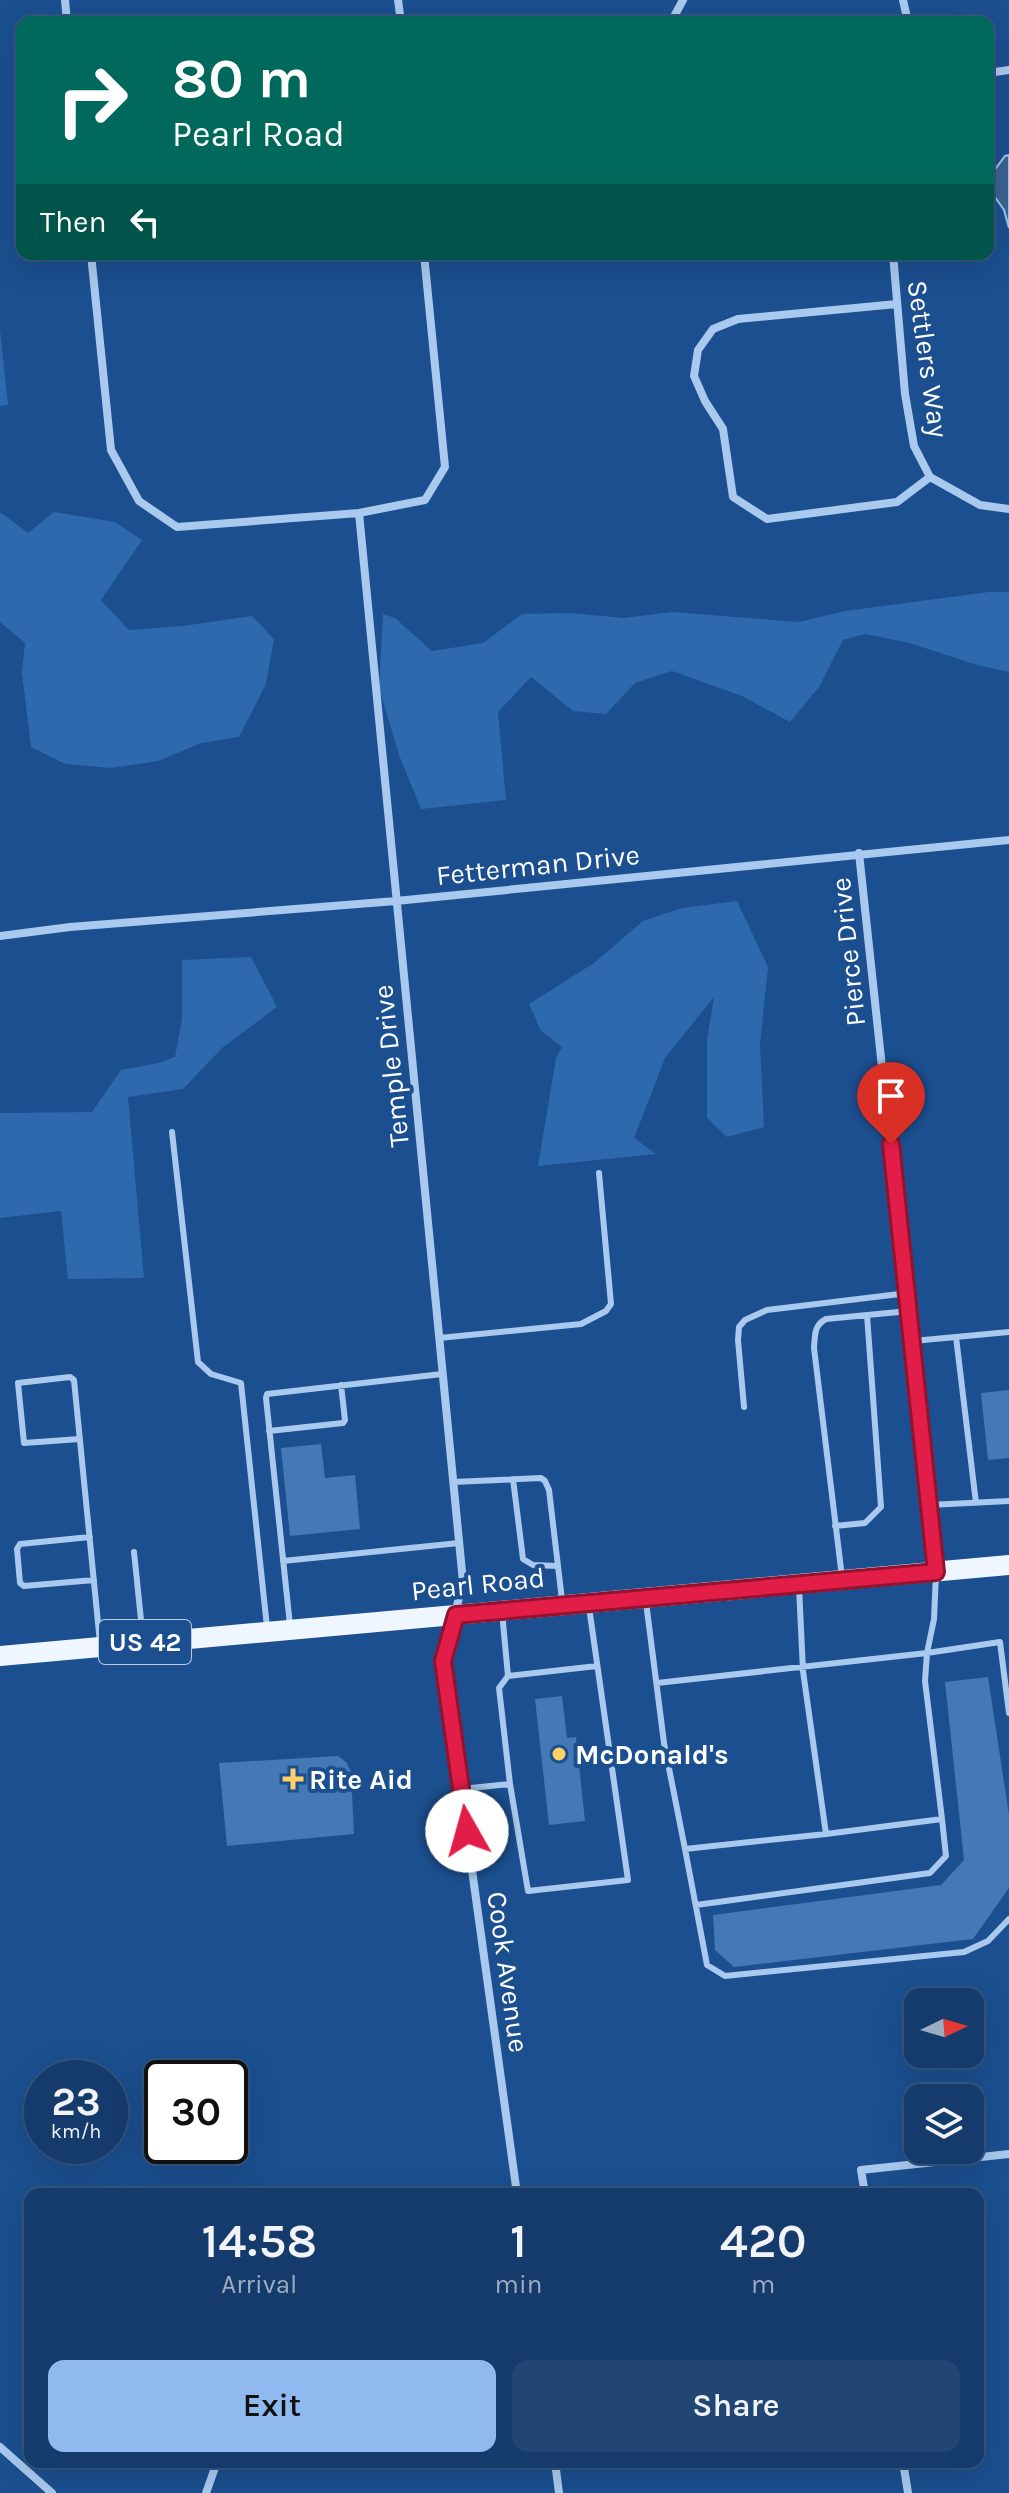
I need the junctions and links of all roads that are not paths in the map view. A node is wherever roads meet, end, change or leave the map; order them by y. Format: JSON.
{"nodes":[{"id":1,"x":92,"y":260,"type":"edge"},
{"id":2,"x":425,"y":260,"type":"edge"},
{"id":3,"x":893,"y":260,"type":"edge"},
{"id":4,"x":897,"y":304,"type":"junction"},
{"id":5,"x":930,"y":477,"type":"junction"},
{"id":6,"x":1009,"y":509,"type":"edge"},
{"id":7,"x":359,"y":513,"type":"junction"},
{"id":8,"x":1009,"y":840,"type":"edge"},
{"id":9,"x":859,"y":853,"type":"junction"},
{"id":10,"x":396,"y":901,"type":"junction"},
{"id":11,"x":0,"y":936,"type":"edge"},
{"id":12,"x":172,"y":1132,"type":"dead end"},
{"id":13,"x":599,"y":1173,"type":"dead end"},
{"id":14,"x":908,"y":1293,"type":"junction"},
{"id":15,"x":909,"y":1311,"type":"junction"},
{"id":16,"x":867,"y":1315,"type":"junction"},
{"id":17,"x":1009,"y":1332,"type":"edge"},
{"id":18,"x":956,"y":1337,"type":"junction"},
{"id":19,"x":439,"y":1338,"type":"junction"},
{"id":20,"x":913,"y":1341,"type":"junction"},
{"id":21,"x":442,"y":1374,"type":"junction"},
{"id":22,"x":341,"y":1385,"type":"junction"},
{"id":23,"x":744,"y":1407,"type":"dead end"},
{"id":24,"x":269,"y":1431,"type":"junction"},
{"id":25,"x":80,"y":1439,"type":"junction"},
{"id":26,"x":513,"y":1479,"type":"junction"},
{"id":27,"x":453,"y":1482,"type":"junction"},
{"id":28,"x":1009,"y":1501,"type":"edge"},
{"id":29,"x":976,"y":1503,"type":"junction"},
{"id":30,"x":929,"y":1505,"type":"junction"},
{"id":31,"x":835,"y":1526,"type":"junction"},
{"id":32,"x":90,"y":1537,"type":"junction"},
{"id":33,"x":459,"y":1543,"type":"junction"},
{"id":34,"x":134,"y":1552,"type":"dead end"},
{"id":35,"x":283,"y":1561,"type":"junction"},
{"id":36,"x":1009,"y":1565,"type":"edge"},
{"id":37,"x":558,"y":1566,"type":"junction"},
{"id":38,"x":936,"y":1572,"type":"junction"},
{"id":39,"x":842,"y":1579,"type":"junction"},
{"id":40,"x":94,"y":1580,"type":"junction"},
{"id":41,"x":798,"y":1583,"type":"junction"},
{"id":42,"x":646,"y":1596,"type":"junction"},
{"id":43,"x":588,"y":1601,"type":"junction"},
{"id":44,"x":563,"y":1603,"type":"junction"},
{"id":45,"x":502,"y":1609,"type":"junction"},
{"id":46,"x":456,"y":1615,"type":"junction"},
{"id":47,"x":290,"y":1628,"type":"junction"},
{"id":48,"x":267,"y":1630,"type":"junction"},
{"id":49,"x":1009,"y":1641,"type":"edge"},
{"id":50,"x":143,"y":1642,"type":"junction"},
{"id":51,"x":1000,"y":1642,"type":"junction"},
{"id":52,"x":100,"y":1646,"type":"junction"},
{"id":53,"x":927,"y":1653,"type":"junction"},
{"id":54,"x":0,"y":1656,"type":"edge"},
{"id":55,"x":597,"y":1666,"type":"junction"},
{"id":56,"x":803,"y":1666,"type":"junction"},
{"id":57,"x":508,"y":1676,"type":"junction"},
{"id":58,"x":657,"y":1683,"type":"junction"},
{"id":59,"x":1009,"y":1713,"type":"edge"},
{"id":60,"x":510,"y":1784,"type":"junction"},
{"id":61,"x":461,"y":1789,"type":"junction"},
{"id":62,"x":942,"y":1819,"type":"junction"},
{"id":63,"x":826,"y":1834,"type":"junction"},
{"id":64,"x":685,"y":1849,"type":"junction"},
{"id":65,"x":696,"y":1905,"type":"junction"},
{"id":66,"x":1009,"y":1919,"type":"edge"},
{"id":67,"x":1009,"y":2154,"type":"edge"},
{"id":68,"x":516,"y":2188,"type":"edge"},
{"id":69,"x":864,"y":2188,"type":"edge"},
{"id":70,"x":0,"y":2447,"type":"edge"},
{"id":71,"x":215,"y":2468,"type":"edge"},
{"id":72,"x":556,"y":2468,"type":"edge"},
{"id":73,"x":904,"y":2468,"type":"edge"},
{"id":74,"x":52,"y":2493,"type":"edge"},
{"id":75,"x":206,"y":2493,"type":"edge"},
{"id":76,"x":559,"y":2493,"type":"edge"},
{"id":77,"x":908,"y":2493,"type":"edge"}],
"edges":[{"from":1,"to":7,"type":"street"},
{"from":2,"to":7,"type":"street"},
{"from":3,"to":4,"type":"street","name":"Settlers Way"},
{"from":4,"to":5,"type":"street","name":"Settlers Way"},
{"from":4,"to":5,"type":"street"},
{"from":5,"to":6,"type":"street","name":"Settlers Way"},
{"from":7,"to":10,"type":"street","name":"Temple Drive"},
{"from":8,"to":9,"type":"street","name":"Fetterman Drive"},
{"from":9,"to":10,"type":"street","name":"Fetterman Drive"},
{"from":9,"to":14,"type":"street","name":"Pierce Drive"},
{"from":10,"to":11,"type":"street","name":"Fetterman Drive"},
{"from":10,"to":19,"type":"street","name":"Temple Drive"},
{"from":12,"to":48,"type":"lane"},
{"from":13,"to":19,"type":"lane"},
{"from":14,"to":15,"type":"street","name":"Pierce Drive"},
{"from":14,"to":23,"type":"lane"},
{"from":15,"to":16,"type":"lane"},
{"from":15,"to":20,"type":"street","name":"Pierce Drive"},
{"from":16,"to":31,"type":"lane"},
{"from":16,"to":31,"type":"lane"},
{"from":17,"to":18,"type":"lane"},
{"from":18,"to":20,"type":"lane"},
{"from":18,"to":29,"type":"lane"},
{"from":19,"to":21,"type":"street","name":"Temple Drive"},
{"from":20,"to":30,"type":"street","name":"Pierce Drive"},
{"from":21,"to":22,"type":"lane"},
{"from":21,"to":27,"type":"street","name":"Temple Drive"},
{"from":22,"to":24,"type":"lane"},
{"from":22,"to":24,"type":"lane"},
{"from":24,"to":35,"type":"lane"},
{"from":25,"to":25,"type":"lane"},
{"from":25,"to":32,"type":"lane"},
{"from":26,"to":27,"type":"lane"},
{"from":26,"to":37,"type":"lane"},
{"from":26,"to":37,"type":"lane"},
{"from":27,"to":33,"type":"street","name":"Temple Drive"},
{"from":28,"to":29,"type":"lane"},
{"from":29,"to":30,"type":"lane"},
{"from":30,"to":38,"type":"street","name":"Pierce Drive"},
{"from":31,"to":39,"type":"lane"},
{"from":32,"to":40,"type":"lane"},
{"from":32,"to":40,"type":"lane"},
{"from":33,"to":35,"type":"lane"},
{"from":33,"to":46,"type":"street","name":"Temple Drive"},
{"from":34,"to":50,"type":"lane"},
{"from":35,"to":47,"type":"lane"},
{"from":36,"to":38,"type":"main road","name":"Pearl Road","number":"US 42"},
{"from":37,"to":44,"type":"lane"},
{"from":38,"to":39,"type":"main road","name":"Pearl Road","number":"US 42"},
{"from":38,"to":53,"type":"lane"},
{"from":39,"to":41,"type":"main road","name":"Pearl Road","number":"US 42"},
{"from":40,"to":52,"type":"lane"},
{"from":41,"to":42,"type":"main road","name":"Pearl Road","number":"US 42"},
{"from":41,"to":56,"type":"lane"},
{"from":42,"to":43,"type":"main road","name":"Pearl Road","number":"US 42"},
{"from":42,"to":58,"type":"lane"},
{"from":43,"to":44,"type":"main road","name":"Pearl Road","number":"US 42"},
{"from":43,"to":55,"type":"lane"},
{"from":44,"to":45,"type":"main road","name":"Pearl Road","number":"US 42"},
{"from":45,"to":46,"type":"main road","name":"Pearl Road","number":"US 42"},
{"from":45,"to":57,"type":"lane"},
{"from":46,"to":47,"type":"main road","name":"Pearl Road","number":"US 42"},
{"from":46,"to":61,"type":"street","name":"Cook Avenue"},
{"from":47,"to":48,"type":"main road","name":"Pearl Road","number":"US 42"},
{"from":48,"to":50,"type":"main road","name":"Pearl Road","number":"US 42"},
{"from":49,"to":51,"type":"lane"},
{"from":50,"to":52,"type":"main road","name":"Pearl Road","number":"US 42"},
{"from":51,"to":53,"type":"lane"},
{"from":51,"to":59,"type":"lane"},
{"from":52,"to":54,"type":"main road","name":"Pearl Road","number":"US 42"},
{"from":53,"to":56,"type":"lane"},
{"from":53,"to":62,"type":"lane"},
{"from":55,"to":57,"type":"lane"},
{"from":55,"to":60,"type":"lane"},
{"from":56,"to":58,"type":"lane"},
{"from":56,"to":63,"type":"lane"},
{"from":57,"to":60,"type":"lane"},
{"from":58,"to":64,"type":"lane"},
{"from":60,"to":61,"type":"lane"},
{"from":61,"to":68,"type":"street","name":"Cook Avenue"},
{"from":62,"to":63,"type":"lane"},
{"from":62,"to":65,"type":"lane"},
{"from":63,"to":64,"type":"lane"},
{"from":64,"to":65,"type":"lane"},
{"from":65,"to":66,"type":"lane"},
{"from":67,"to":69,"type":"street"},
{"from":70,"to":74,"type":"street"},
{"from":71,"to":75,"type":"street"},
{"from":72,"to":76,"type":"street"},
{"from":73,"to":77,"type":"street"}]}
